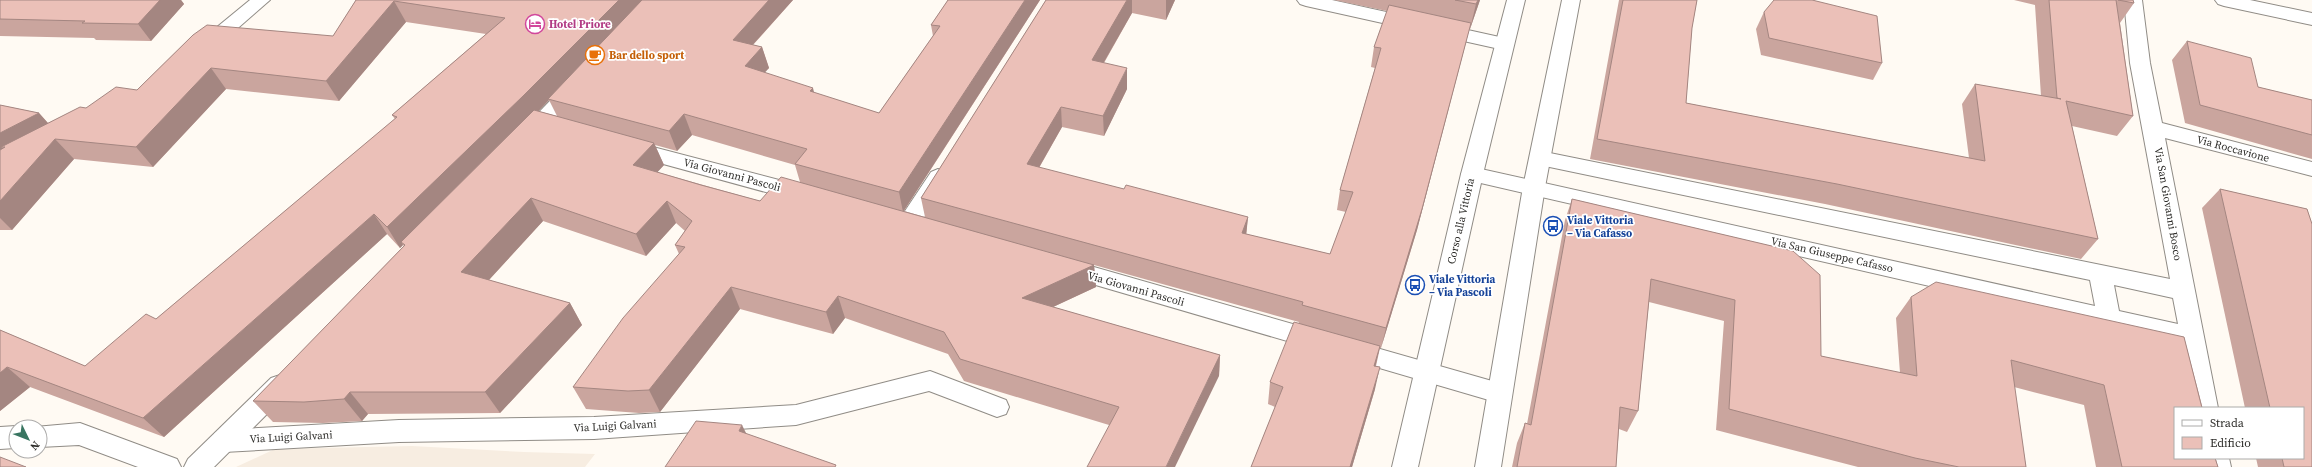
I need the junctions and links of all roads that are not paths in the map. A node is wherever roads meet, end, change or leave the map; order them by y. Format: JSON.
{"nodes":[{"id":1,"x":262,"y":0,"type":"edge"},
{"id":2,"x":1306,"y":0,"type":"edge"},
{"id":3,"x":1516,"y":0,"type":"edge"},
{"id":4,"x":1571,"y":0,"type":"edge"},
{"id":5,"x":2133,"y":0,"type":"edge"},
{"id":6,"x":2224,"y":0,"type":"edge"},
{"id":7,"x":2312,"y":19,"type":"edge"},
{"id":8,"x":1504,"y":44,"type":"junction"},
{"id":9,"x":193,"y":55,"type":"edge"},
{"id":10,"x":588,"y":73,"type":"edge"},
{"id":11,"x":541,"y":123,"type":"junction"},
{"id":12,"x":2154,"y":128,"type":"junction"},
{"id":13,"x":563,"y":129,"type":"edge"},
{"id":14,"x":609,"y":142,"type":"edge"},
{"id":15,"x":514,"y":150,"type":"edge"},
{"id":16,"x":1540,"y":158,"type":"junction"},
{"id":17,"x":946,"y":164,"type":"edge"},
{"id":18,"x":2312,"y":169,"type":"edge"},
{"id":19,"x":1472,"y":174,"type":"junction"},
{"id":20,"x":1534,"y":187,"type":"junction"},
{"id":21,"x":820,"y":199,"type":"edge"},
{"id":22,"x":887,"y":217,"type":"edge"},
{"id":23,"x":909,"y":223,"type":"junction"},
{"id":24,"x":932,"y":229,"type":"edge"},
{"id":25,"x":1046,"y":262,"type":"edge"},
{"id":26,"x":2101,"y":276,"type":"junction"},
{"id":27,"x":2184,"y":291,"type":"junction"},
{"id":28,"x":2108,"y":317,"type":"junction"},
{"id":29,"x":2192,"y":337,"type":"junction"},
{"id":30,"x":295,"y":370,"type":"edge"},
{"id":31,"x":1426,"y":373,"type":"junction"},
{"id":32,"x":1499,"y":393,"type":"junction"},
{"id":33,"x":997,"y":407,"type":"dead end"},
{"id":34,"x":2206,"y":407,"type":"edge"},
{"id":35,"x":48,"y":436,"type":"edge"},
{"id":36,"x":224,"y":441,"type":"junction"},
{"id":37,"x":168,"y":467,"type":"edge"},
{"id":38,"x":197,"y":467,"type":"edge"},
{"id":39,"x":1405,"y":467,"type":"edge"},
{"id":40,"x":1488,"y":467,"type":"edge"}],
"edges":[{"from":1,"to":9,"type":"street"},
{"from":2,"to":8,"type":"street"},
{"from":3,"to":8,"type":"street","name":"Corso alla Vittoria"},
{"from":4,"to":16,"type":"street"},
{"from":5,"to":12,"type":"street","name":"Via San Giovanni Bosco"},
{"from":6,"to":7,"type":"street"},
{"from":8,"to":19,"type":"street","name":"Corso alla Vittoria"},
{"from":10,"to":11,"type":"street"},
{"from":11,"to":13,"type":"street"},
{"from":11,"to":15,"type":"street"},
{"from":12,"to":18,"type":"street","name":"Via Roccavione"},
{"from":12,"to":27,"type":"street","name":"Via San Giovanni Bosco"},
{"from":14,"to":21,"type":"street","name":"Via Giovanni Pascoli"},
{"from":16,"to":20,"type":"street"},
{"from":16,"to":26,"type":"street"},
{"from":17,"to":23,"type":"street"},
{"from":19,"to":20,"type":"street","name":"Via San Giuseppe Cafasso"},
{"from":19,"to":31,"type":"street","name":"Corso alla Vittoria"},
{"from":20,"to":28,"type":"street","name":"Via San Giuseppe Cafasso"},
{"from":20,"to":32,"type":"street"},
{"from":22,"to":23,"type":"street"},
{"from":23,"to":24,"type":"street"},
{"from":25,"to":31,"type":"street","name":"Via Giovanni Pascoli"},
{"from":26,"to":27,"type":"street"},
{"from":26,"to":28,"type":"street"},
{"from":27,"to":29,"type":"street","name":"Via San Giovanni Bosco"},
{"from":28,"to":29,"type":"street","name":"Via San Giuseppe Cafasso"},
{"from":29,"to":34,"type":"street","name":"Via San Giovanni Bosco"},
{"from":30,"to":36,"type":"street"},
{"from":31,"to":32,"type":"street","name":"Via Giovanni Pascoli"},
{"from":31,"to":39,"type":"street","name":"Corso alla Vittoria"},
{"from":32,"to":40,"type":"street"},
{"from":33,"to":36,"type":"street","name":"Via Luigi Galvani"},
{"from":35,"to":37,"type":"street"},
{"from":36,"to":38,"type":"street"}]}
